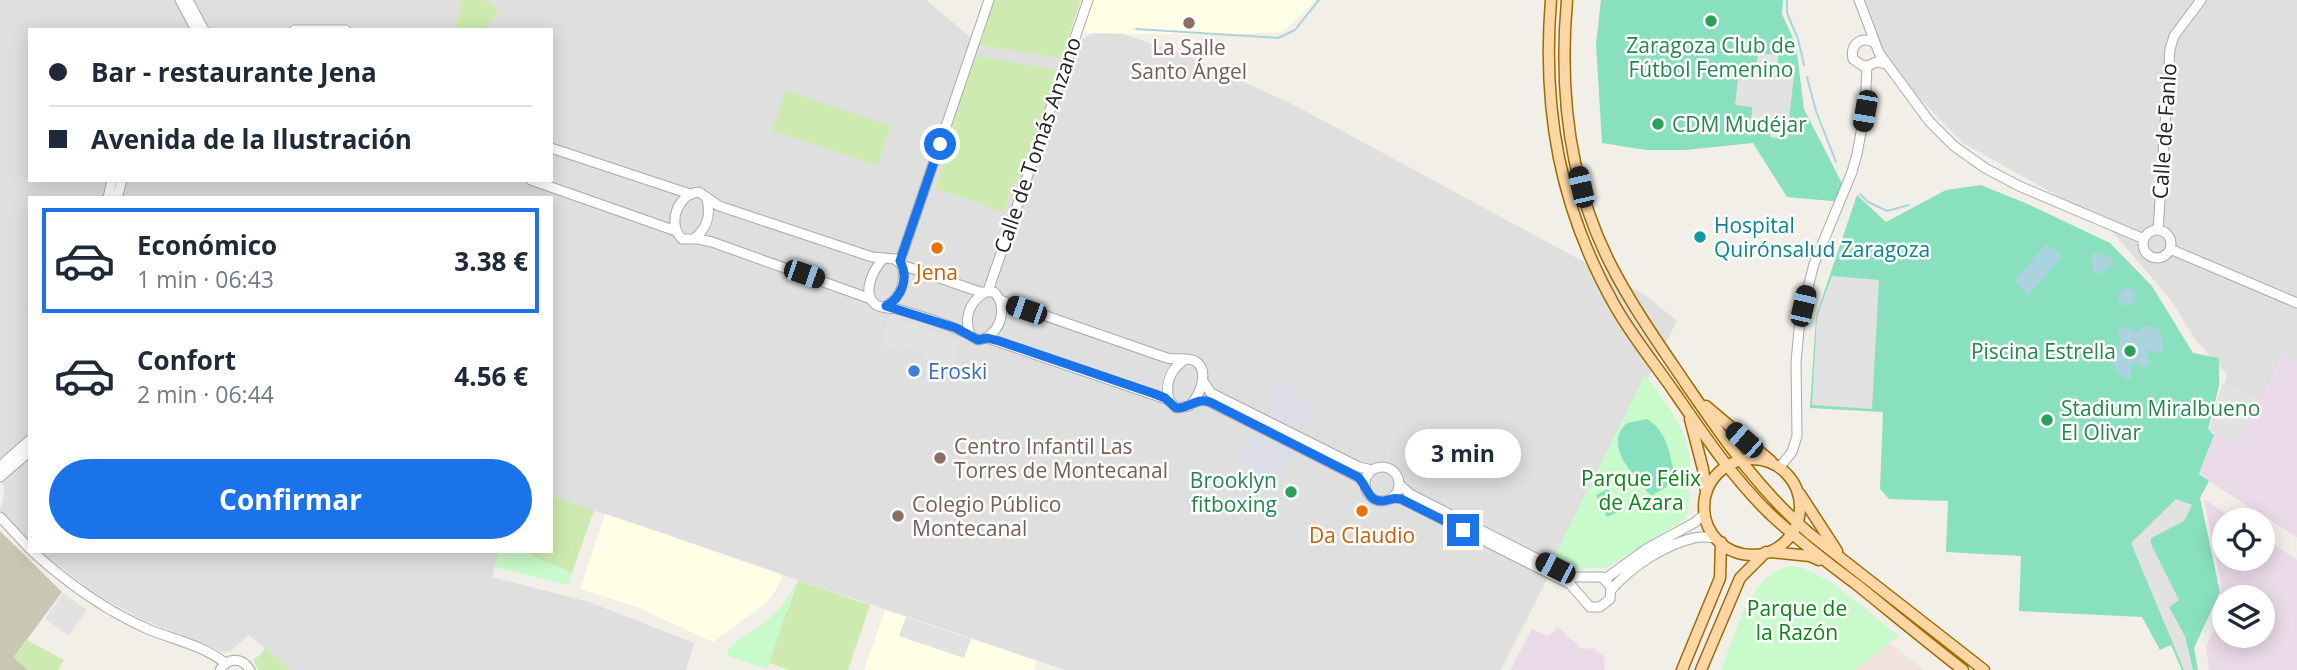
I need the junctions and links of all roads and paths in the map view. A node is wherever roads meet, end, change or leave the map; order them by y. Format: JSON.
{"nodes":[{"id":1,"x":180,"y":0,"type":"edge"},
{"id":2,"x":188,"y":0,"type":"edge"},
{"id":3,"x":989,"y":0,"type":"edge"},
{"id":4,"x":1088,"y":0,"type":"edge"},
{"id":5,"x":1551,"y":0,"type":"edge"},
{"id":6,"x":1567,"y":0,"type":"edge"},
{"id":7,"x":1859,"y":0,"type":"edge"},
{"id":8,"x":2201,"y":0,"type":"edge"},
{"id":9,"x":195,"y":28,"type":"edge"},
{"id":10,"x":203,"y":28,"type":"edge"},
{"id":11,"x":1869,"y":41,"type":"junction"},
{"id":12,"x":1874,"y":60,"type":"junction"},
{"id":13,"x":553,"y":149,"type":"edge"},
{"id":14,"x":537,"y":182,"type":"edge"},
{"id":15,"x":690,"y":194,"type":"junction"},
{"id":16,"x":707,"y":199,"type":"junction"},
{"id":17,"x":2158,"y":230,"type":"junction"},
{"id":18,"x":676,"y":231,"type":"junction"},
{"id":19,"x":694,"y":239,"type":"junction"},
{"id":20,"x":2144,"y":239,"type":"junction"},
{"id":21,"x":2170,"y":249,"type":"junction"},
{"id":22,"x":883,"y":259,"type":"junction"},
{"id":23,"x":901,"y":263,"type":"junction"},
{"id":24,"x":986,"y":292,"type":"junction"},
{"id":25,"x":871,"y":299,"type":"junction"},
{"id":26,"x":1000,"y":300,"type":"junction"},
{"id":27,"x":2297,"y":303,"type":"edge"},
{"id":28,"x":886,"y":306,"type":"junction"},
{"id":29,"x":970,"y":335,"type":"junction"},
{"id":30,"x":987,"y":338,"type":"junction"},
{"id":31,"x":1184,"y":360,"type":"junction"},
{"id":32,"x":1202,"y":380,"type":"junction"},
{"id":33,"x":1685,"y":382,"type":"junction"},
{"id":34,"x":1169,"y":400,"type":"junction"},
{"id":35,"x":1193,"y":402,"type":"junction"},
{"id":36,"x":1689,"y":412,"type":"junction"},
{"id":37,"x":28,"y":442,"type":"edge"},
{"id":38,"x":28,"y":453,"type":"edge"},
{"id":39,"x":1740,"y":461,"type":"junction"},
{"id":40,"x":0,"y":466,"type":"edge"},
{"id":41,"x":1727,"y":466,"type":"junction"},
{"id":42,"x":1778,"y":467,"type":"junction"},
{"id":43,"x":1372,"y":471,"type":"junction"},
{"id":44,"x":0,"y":477,"type":"edge"},
{"id":45,"x":1365,"y":484,"type":"junction"},
{"id":46,"x":1399,"y":484,"type":"junction"},
{"id":47,"x":1797,"y":489,"type":"junction"},
{"id":48,"x":1706,"y":495,"type":"junction"},
{"id":49,"x":1393,"y":497,"type":"junction"},
{"id":50,"x":1705,"y":514,"type":"junction"},
{"id":51,"x":0,"y":517,"type":"edge"},
{"id":52,"x":1797,"y":523,"type":"junction"},
{"id":53,"x":1792,"y":534,"type":"junction"},
{"id":54,"x":1718,"y":540,"type":"junction"},
{"id":55,"x":28,"y":547,"type":"edge"},
{"id":56,"x":1766,"y":552,"type":"junction"},
{"id":57,"x":35,"y":553,"type":"edge"},
{"id":58,"x":1842,"y":559,"type":"junction"},
{"id":59,"x":1829,"y":565,"type":"junction"},
{"id":60,"x":1588,"y":578,"type":"junction"},
{"id":61,"x":1605,"y":579,"type":"junction"},
{"id":62,"x":1611,"y":590,"type":"junction"},
{"id":63,"x":1580,"y":594,"type":"junction"},
{"id":64,"x":222,"y":667,"type":"edge"},
{"id":65,"x":250,"y":670,"type":"edge"},
{"id":66,"x":1682,"y":670,"type":"edge"},
{"id":67,"x":1701,"y":670,"type":"edge"},
{"id":68,"x":1964,"y":670,"type":"edge"},
{"id":69,"x":1984,"y":670,"type":"edge"}],
"edges":[{"from":1,"to":9,"type":"street"},
{"from":2,"to":10,"type":"street"},
{"from":3,"to":23,"type":"street"},
{"from":4,"to":24,"type":"street","name":"Calle de Tomás Anzano"},
{"from":5,"to":36,"type":"main road"},
{"from":6,"to":33,"type":"main road"},
{"from":7,"to":11,"type":"street"},
{"from":8,"to":17,"type":"street","name":"Calle de Fanlo"},
{"from":11,"to":12,"type":"street"},
{"from":11,"to":12,"type":"street"},
{"from":12,"to":20,"type":"street"},
{"from":12,"to":42,"type":"street"},
{"from":13,"to":15,"type":"street"},
{"from":14,"to":18,"type":"street"},
{"from":15,"to":16,"type":"street"},
{"from":15,"to":18,"type":"street"},
{"from":16,"to":19,"type":"street"},
{"from":16,"to":22,"type":"street"},
{"from":17,"to":20,"type":"street"},
{"from":17,"to":21,"type":"street"},
{"from":18,"to":19,"type":"street"},
{"from":19,"to":25,"type":"street"},
{"from":20,"to":21,"type":"street"},
{"from":21,"to":27,"type":"street"},
{"from":22,"to":23,"type":"street"},
{"from":22,"to":25,"type":"street"},
{"from":23,"to":24,"type":"street"},
{"from":23,"to":28,"type":"street"},
{"from":24,"to":26,"type":"street"},
{"from":24,"to":29,"type":"street"},
{"from":25,"to":28,"type":"street"},
{"from":26,"to":30,"type":"street"},
{"from":26,"to":31,"type":"street"},
{"from":28,"to":29,"type":"street"},
{"from":29,"to":30,"type":"street"},
{"from":30,"to":34,"type":"street"},
{"from":31,"to":32,"type":"street"},
{"from":31,"to":34,"type":"street"},
{"from":32,"to":35,"type":"street"},
{"from":32,"to":43,"type":"street"},
{"from":33,"to":39,"type":"main road"},
{"from":33,"to":42,"type":"main road"},
{"from":34,"to":35,"type":"street"},
{"from":35,"to":45,"type":"street"},
{"from":36,"to":41,"type":"main road"},
{"from":36,"to":48,"type":"main road"},
{"from":37,"to":40,"type":"street"},
{"from":38,"to":44,"type":"street"},
{"from":39,"to":41,"type":"main road"},
{"from":39,"to":42,"type":"main road"},
{"from":39,"to":52,"type":"main road"},
{"from":41,"to":48,"type":"main road"},
{"from":41,"to":53,"type":"main road"},
{"from":42,"to":47,"type":"main road"},
{"from":43,"to":45,"type":"street"},
{"from":43,"to":46,"type":"street"},
{"from":45,"to":49,"type":"street"},
{"from":46,"to":49,"type":"street"},
{"from":46,"to":60,"type":"street"},
{"from":47,"to":52,"type":"main road"},
{"from":47,"to":58,"type":"main road"},
{"from":48,"to":50,"type":"main road"},
{"from":49,"to":63,"type":"street"},
{"from":50,"to":54,"type":"main road"},
{"from":50,"to":61,"type":"street"},
{"from":51,"to":55,"type":"street"},
{"from":52,"to":53,"type":"main road"},
{"from":52,"to":58,"type":"main road"},
{"from":53,"to":56,"type":"main road"},
{"from":53,"to":59,"type":"main road"},
{"from":54,"to":56,"type":"main road"},
{"from":54,"to":62,"type":"street"},
{"from":54,"to":66,"type":"main road"},
{"from":56,"to":59,"type":"main road"},
{"from":56,"to":67,"type":"main road"},
{"from":57,"to":64,"type":"street"},
{"from":58,"to":69,"type":"main road"},
{"from":59,"to":68,"type":"main road"},
{"from":60,"to":61,"type":"street"},
{"from":60,"to":63,"type":"street"},
{"from":61,"to":62,"type":"street"},
{"from":62,"to":63,"type":"street"},
{"from":64,"to":65,"type":"street"}]}
